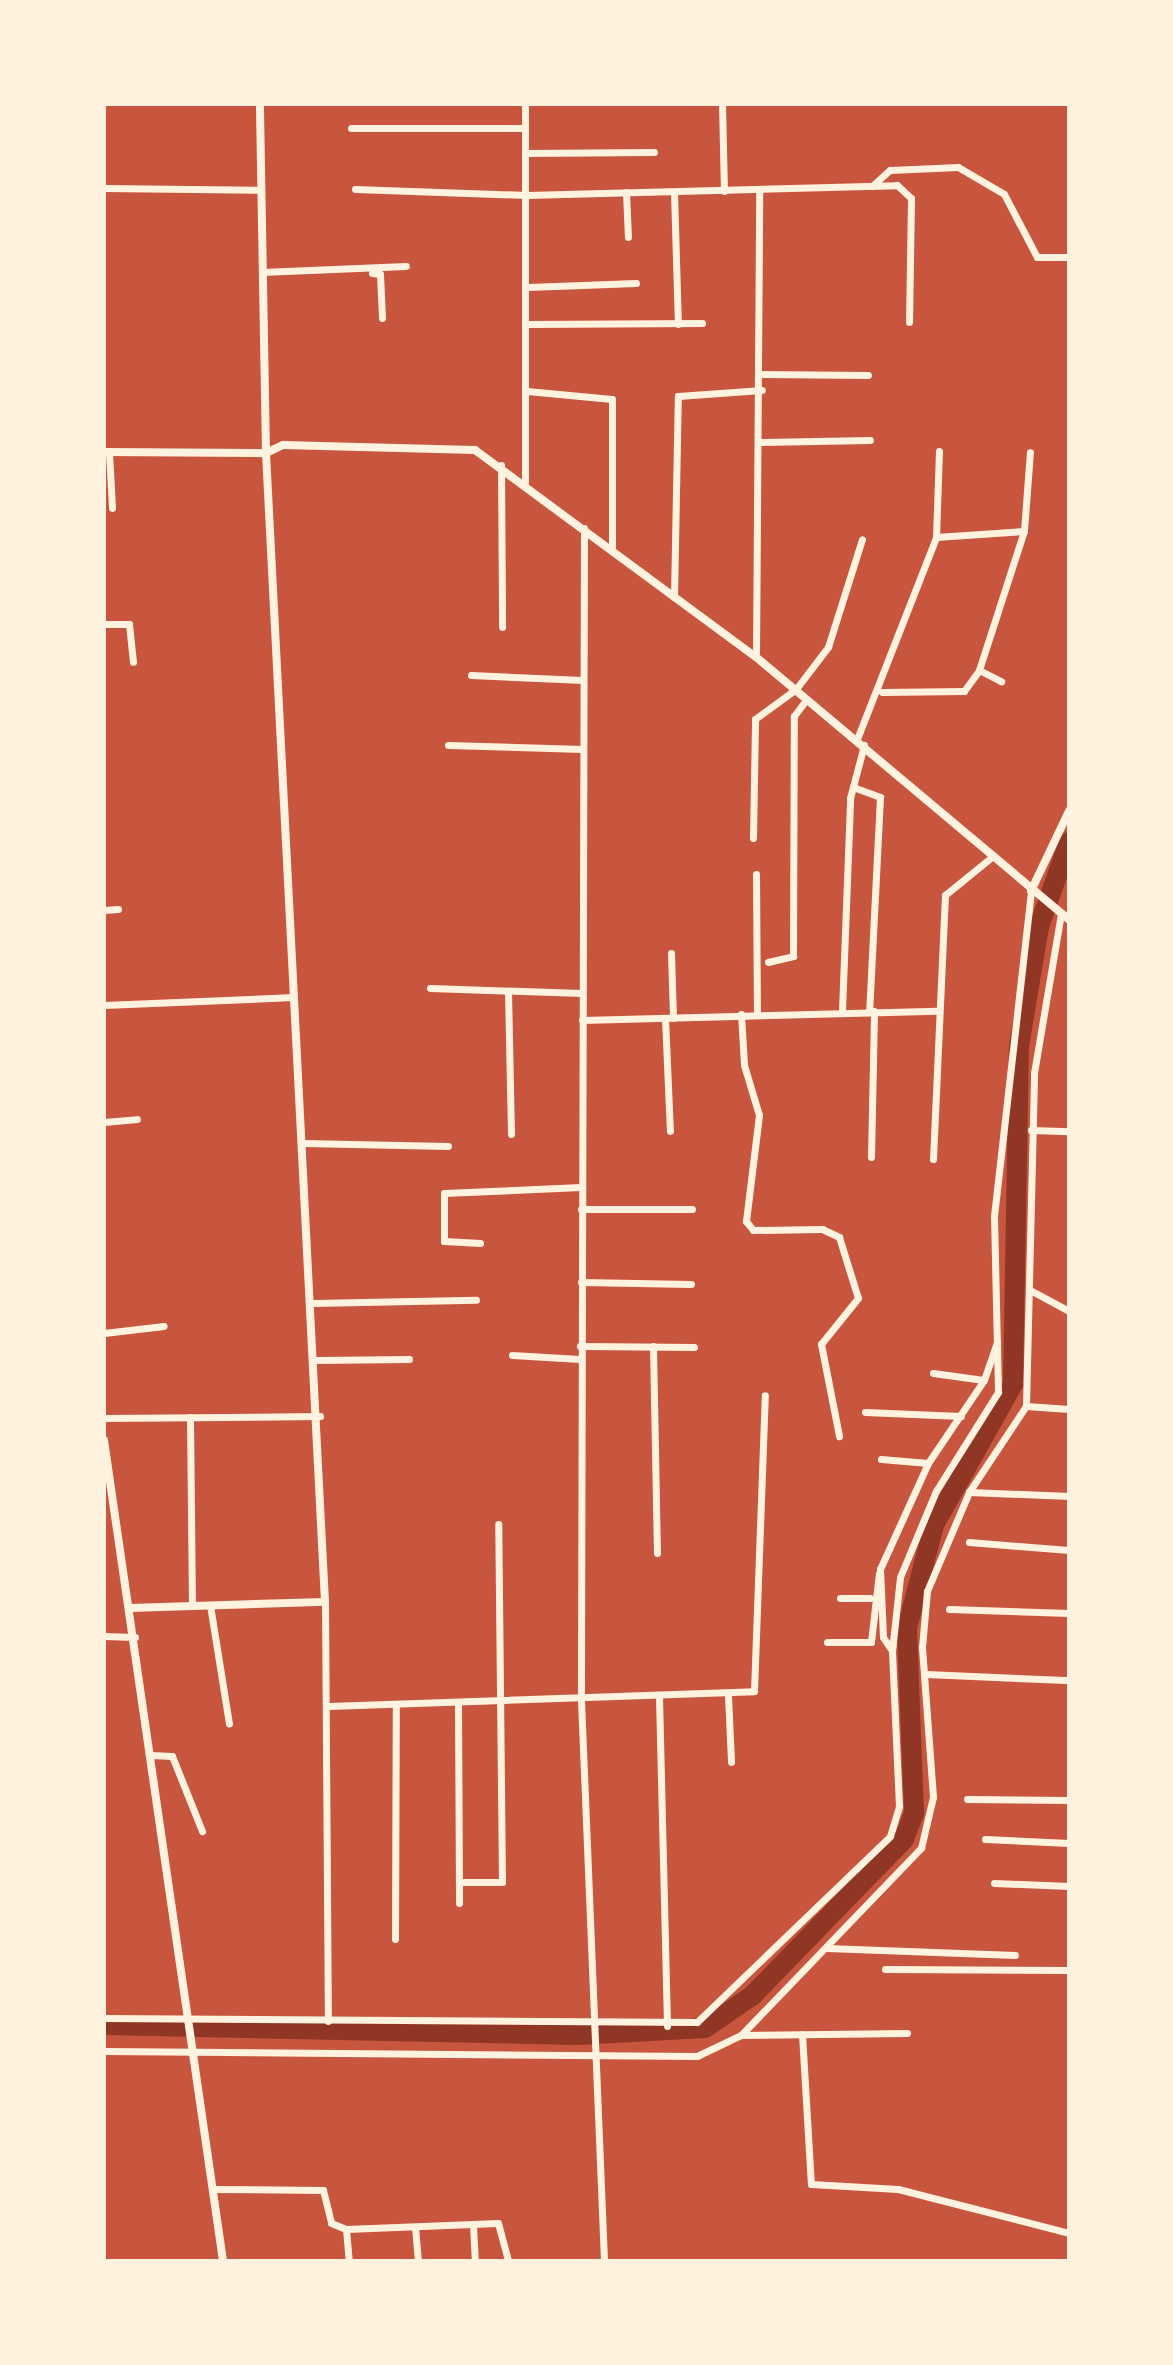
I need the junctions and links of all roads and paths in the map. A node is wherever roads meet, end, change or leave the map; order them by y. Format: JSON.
{"nodes":[{"id":1,"x":260,"y":104,"type":"edge"},
{"id":2,"x":525,"y":104,"type":"edge"},
{"id":3,"x":722,"y":104,"type":"edge"},
{"id":4,"x":351,"y":128,"type":"dead end"},
{"id":5,"x":525,"y":128,"type":"junction"},
{"id":6,"x":654,"y":152,"type":"dead end"},
{"id":7,"x":525,"y":153,"type":"junction"},
{"id":8,"x":872,"y":186,"type":"junction"},
{"id":9,"x":104,"y":188,"type":"edge"},
{"id":10,"x":355,"y":189,"type":"dead end"},
{"id":11,"x":261,"y":190,"type":"junction"},
{"id":12,"x":759,"y":190,"type":"junction"},
{"id":13,"x":724,"y":191,"type":"junction"},
{"id":14,"x":626,"y":192,"type":"junction"},
{"id":15,"x":674,"y":192,"type":"junction"},
{"id":16,"x":527,"y":195,"type":"junction"},
{"id":17,"x":628,"y":237,"type":"dead end"},
{"id":18,"x":1069,"y":257,"type":"edge"},
{"id":19,"x":406,"y":266,"type":"dead end"},
{"id":20,"x":350,"y":271,"type":"junction"},
{"id":21,"x":262,"y":272,"type":"junction"},
{"id":22,"x":636,"y":283,"type":"dead end"},
{"id":23,"x":528,"y":287,"type":"junction"},
{"id":24,"x":382,"y":318,"type":"dead end"},
{"id":25,"x":909,"y":322,"type":"dead end"},
{"id":26,"x":702,"y":323,"type":"dead end"},
{"id":27,"x":527,"y":324,"type":"junction"},
{"id":28,"x":678,"y":324,"type":"junction"},
{"id":29,"x":762,"y":374,"type":"junction"},
{"id":30,"x":868,"y":375,"type":"dead end"},
{"id":31,"x":762,"y":390,"type":"junction"},
{"id":32,"x":527,"y":391,"type":"junction"},
{"id":33,"x":870,"y":440,"type":"dead end"},
{"id":34,"x":761,"y":442,"type":"junction"},
{"id":35,"x":939,"y":451,"type":"dead end"},
{"id":36,"x":107,"y":452,"type":"edge"},
{"id":37,"x":1030,"y":452,"type":"dead end"},
{"id":38,"x":266,"y":453,"type":"junction"},
{"id":39,"x":501,"y":464,"type":"junction"},
{"id":40,"x":525,"y":482,"type":"junction"},
{"id":41,"x":112,"y":508,"type":"dead end"},
{"id":42,"x":584,"y":528,"type":"junction"},
{"id":43,"x":1024,"y":531,"type":"junction"},
{"id":44,"x":936,"y":537,"type":"junction"},
{"id":45,"x":862,"y":539,"type":"dead end"},
{"id":46,"x":612,"y":550,"type":"junction"},
{"id":47,"x":674,"y":597,"type":"junction"},
{"id":48,"x":104,"y":624,"type":"edge"},
{"id":49,"x":502,"y":627,"type":"dead end"},
{"id":50,"x":756,"y":657,"type":"junction"},
{"id":51,"x":133,"y":662,"type":"dead end"},
{"id":52,"x":979,"y":670,"type":"junction"},
{"id":53,"x":471,"y":675,"type":"dead end"},
{"id":54,"x":583,"y":680,"type":"junction"},
{"id":55,"x":1001,"y":681,"type":"dead end"},
{"id":56,"x":796,"y":689,"type":"junction"},
{"id":57,"x":882,"y":692,"type":"junction"},
{"id":58,"x":807,"y":699,"type":"junction"},
{"id":59,"x":861,"y":742,"type":"junction"},
{"id":60,"x":448,"y":745,"type":"dead end"},
{"id":61,"x":583,"y":749,"type":"junction"},
{"id":62,"x":853,"y":787,"type":"junction"},
{"id":63,"x":1069,"y":811,"type":"edge"},
{"id":64,"x":753,"y":838,"type":"dead end"},
{"id":65,"x":993,"y":856,"type":"junction"},
{"id":66,"x":756,"y":874,"type":"dead end"},
{"id":67,"x":1033,"y":893,"type":"junction"},
{"id":68,"x":118,"y":909,"type":"dead end"},
{"id":69,"x":104,"y":910,"type":"edge"},
{"id":70,"x":1062,"y":915,"type":"edge"},
{"id":71,"x":671,"y":953,"type":"dead end"},
{"id":72,"x":768,"y":962,"type":"dead end"},
{"id":73,"x":430,"y":988,"type":"dead end"},
{"id":74,"x":508,"y":991,"type":"junction"},
{"id":75,"x":582,"y":993,"type":"junction"},
{"id":76,"x":294,"y":997,"type":"junction"},
{"id":77,"x":104,"y":1005,"type":"edge"},
{"id":78,"x":842,"y":1011,"type":"junction"},
{"id":79,"x":872,"y":1011,"type":"junction"},
{"id":80,"x":937,"y":1011,"type":"junction"},
{"id":81,"x":741,"y":1014,"type":"junction"},
{"id":82,"x":757,"y":1014,"type":"junction"},
{"id":83,"x":669,"y":1018,"type":"junction"},
{"id":84,"x":582,"y":1020,"type":"junction"},
{"id":85,"x":137,"y":1119,"type":"dead end"},
{"id":86,"x":104,"y":1122,"type":"edge"},
{"id":87,"x":1031,"y":1130,"type":"junction"},
{"id":88,"x":670,"y":1131,"type":"dead end"},
{"id":89,"x":1069,"y":1131,"type":"edge"},
{"id":90,"x":511,"y":1134,"type":"dead end"},
{"id":91,"x":303,"y":1143,"type":"junction"},
{"id":92,"x":448,"y":1146,"type":"dead end"},
{"id":93,"x":871,"y":1157,"type":"dead end"},
{"id":94,"x":933,"y":1159,"type":"dead end"},
{"id":95,"x":581,"y":1187,"type":"junction"},
{"id":96,"x":581,"y":1209,"type":"junction"},
{"id":97,"x":692,"y":1209,"type":"dead end"},
{"id":98,"x":480,"y":1243,"type":"dead end"},
{"id":99,"x":581,"y":1282,"type":"junction"},
{"id":100,"x":691,"y":1284,"type":"dead end"},
{"id":101,"x":1030,"y":1290,"type":"junction"},
{"id":102,"x":476,"y":1300,"type":"dead end"},
{"id":103,"x":313,"y":1303,"type":"junction"},
{"id":104,"x":1069,"y":1311,"type":"edge"},
{"id":105,"x":164,"y":1326,"type":"dead end"},
{"id":106,"x":104,"y":1333,"type":"edge"},
{"id":107,"x":999,"y":1339,"type":"junction"},
{"id":108,"x":580,"y":1346,"type":"junction"},
{"id":109,"x":653,"y":1346,"type":"junction"},
{"id":110,"x":694,"y":1347,"type":"dead end"},
{"id":111,"x":512,"y":1355,"type":"dead end"},
{"id":112,"x":409,"y":1359,"type":"dead end"},
{"id":113,"x":580,"y":1359,"type":"junction"},
{"id":114,"x":317,"y":1360,"type":"junction"},
{"id":115,"x":933,"y":1373,"type":"dead end"},
{"id":116,"x":984,"y":1380,"type":"junction"},
{"id":117,"x":765,"y":1395,"type":"dead end"},
{"id":118,"x":1026,"y":1406,"type":"junction"},
{"id":119,"x":1069,"y":1409,"type":"edge"},
{"id":120,"x":865,"y":1412,"type":"dead end"},
{"id":121,"x":320,"y":1416,"type":"junction"},
{"id":122,"x":961,"y":1416,"type":"junction"},
{"id":123,"x":190,"y":1417,"type":"junction"},
{"id":124,"x":104,"y":1418,"type":"edge"},
{"id":125,"x":839,"y":1436,"type":"dead end"},
{"id":126,"x":104,"y":1440,"type":"edge"},
{"id":127,"x":881,"y":1459,"type":"dead end"},
{"id":128,"x":928,"y":1463,"type":"junction"},
{"id":129,"x":969,"y":1492,"type":"junction"},
{"id":130,"x":1069,"y":1496,"type":"edge"},
{"id":131,"x":498,"y":1524,"type":"dead end"},
{"id":132,"x":969,"y":1542,"type":"dead end"},
{"id":133,"x":1069,"y":1550,"type":"edge"},
{"id":134,"x":657,"y":1553,"type":"dead end"},
{"id":135,"x":880,"y":1569,"type":"junction"},
{"id":136,"x":840,"y":1598,"type":"dead end"},
{"id":137,"x":870,"y":1598,"type":"junction"},
{"id":138,"x":325,"y":1602,"type":"junction"},
{"id":139,"x":210,"y":1605,"type":"junction"},
{"id":140,"x":192,"y":1606,"type":"junction"},
{"id":141,"x":130,"y":1608,"type":"junction"},
{"id":142,"x":949,"y":1609,"type":"dead end"},
{"id":143,"x":1069,"y":1613,"type":"edge"},
{"id":144,"x":104,"y":1636,"type":"edge"},
{"id":145,"x":135,"y":1637,"type":"junction"},
{"id":146,"x":827,"y":1642,"type":"dead end"},
{"id":147,"x":892,"y":1651,"type":"junction"},
{"id":148,"x":926,"y":1674,"type":"junction"},
{"id":149,"x":1066,"y":1680,"type":"dead end"},
{"id":150,"x":728,"y":1695,"type":"junction"},
{"id":151,"x":659,"y":1697,"type":"junction"},
{"id":152,"x":581,"y":1700,"type":"junction"},
{"id":153,"x":458,"y":1703,"type":"junction"},
{"id":154,"x":499,"y":1703,"type":"junction"},
{"id":155,"x":396,"y":1704,"type":"junction"},
{"id":156,"x":329,"y":1706,"type":"junction"},
{"id":157,"x":229,"y":1723,"type":"dead end"},
{"id":158,"x":151,"y":1755,"type":"junction"},
{"id":159,"x":731,"y":1762,"type":"dead end"},
{"id":160,"x":967,"y":1799,"type":"dead end"},
{"id":161,"x":1069,"y":1800,"type":"edge"},
{"id":162,"x":202,"y":1831,"type":"dead end"},
{"id":163,"x":985,"y":1839,"type":"dead end"},
{"id":164,"x":1069,"y":1843,"type":"edge"},
{"id":165,"x":459,"y":1882,"type":"junction"},
{"id":166,"x":994,"y":1883,"type":"dead end"},
{"id":167,"x":1069,"y":1886,"type":"edge"},
{"id":168,"x":459,"y":1903,"type":"dead end"},
{"id":169,"x":395,"y":1939,"type":"dead end"},
{"id":170,"x":827,"y":1948,"type":"junction"},
{"id":171,"x":1015,"y":1955,"type":"dead end"},
{"id":172,"x":885,"y":1969,"type":"dead end"},
{"id":173,"x":1069,"y":1970,"type":"edge"},
{"id":174,"x":104,"y":2018,"type":"edge"},
{"id":175,"x":188,"y":2021,"type":"junction"},
{"id":176,"x":328,"y":2021,"type":"junction"},
{"id":177,"x":667,"y":2026,"type":"junction"},
{"id":178,"x":589,"y":2028,"type":"junction"},
{"id":179,"x":907,"y":2033,"type":"dead end"},
{"id":180,"x":802,"y":2034,"type":"junction"},
{"id":181,"x":741,"y":2035,"type":"junction"},
{"id":182,"x":104,"y":2051,"type":"edge"},
{"id":183,"x":192,"y":2052,"type":"junction"},
{"id":184,"x":590,"y":2058,"type":"junction"},
{"id":185,"x":213,"y":2189,"type":"junction"},
{"id":186,"x":473,"y":2225,"type":"junction"},
{"id":187,"x":415,"y":2227,"type":"junction"},
{"id":188,"x":346,"y":2229,"type":"junction"},
{"id":189,"x":1069,"y":2233,"type":"edge"},
{"id":190,"x":223,"y":2261,"type":"edge"},
{"id":191,"x":349,"y":2261,"type":"edge"},
{"id":192,"x":418,"y":2261,"type":"edge"},
{"id":193,"x":475,"y":2261,"type":"edge"},
{"id":194,"x":508,"y":2261,"type":"edge"},
{"id":195,"x":604,"y":2261,"type":"edge"}],
"edges":[{"from":1,"to":11,"type":"street"},
{"from":2,"to":5,"type":"street"},
{"from":3,"to":13,"type":"street"},
{"from":4,"to":5,"type":"street"},
{"from":5,"to":7,"type":"street"},
{"from":6,"to":7,"type":"street"},
{"from":7,"to":16,"type":"street"},
{"from":8,"to":12,"type":"street"},
{"from":8,"to":18,"type":"street"},
{"from":8,"to":25,"type":"street"},
{"from":9,"to":11,"type":"street"},
{"from":10,"to":16,"type":"street"},
{"from":11,"to":21,"type":"street"},
{"from":12,"to":13,"type":"street"},
{"from":12,"to":29,"type":"street"},
{"from":13,"to":15,"type":"street"},
{"from":14,"to":15,"type":"street"},
{"from":14,"to":16,"type":"street"},
{"from":14,"to":17,"type":"street"},
{"from":15,"to":28,"type":"street"},
{"from":16,"to":23,"type":"street"},
{"from":19,"to":20,"type":"street"},
{"from":20,"to":21,"type":"street"},
{"from":20,"to":24,"type":"street"},
{"from":21,"to":38,"type":"street"},
{"from":22,"to":23,"type":"street"},
{"from":23,"to":27,"type":"street"},
{"from":26,"to":28,"type":"street"},
{"from":27,"to":28,"type":"street"},
{"from":27,"to":32,"type":"street"},
{"from":29,"to":30,"type":"street"},
{"from":29,"to":31,"type":"street"},
{"from":31,"to":34,"type":"street"},
{"from":31,"to":47,"type":"street"},
{"from":32,"to":40,"type":"street"},
{"from":32,"to":46,"type":"street"},
{"from":33,"to":34,"type":"street"},
{"from":34,"to":50,"type":"street"},
{"from":35,"to":44,"type":"street"},
{"from":36,"to":38,"type":"street"},
{"from":36,"to":41,"type":"street"},
{"from":37,"to":43,"type":"street"},
{"from":38,"to":39,"type":"street"},
{"from":38,"to":76,"type":"street"},
{"from":39,"to":40,"type":"street"},
{"from":39,"to":49,"type":"street"},
{"from":40,"to":42,"type":"street"},
{"from":42,"to":46,"type":"street"},
{"from":42,"to":54,"type":"street"},
{"from":43,"to":44,"type":"street"},
{"from":43,"to":52,"type":"street"},
{"from":44,"to":57,"type":"street"},
{"from":45,"to":56,"type":"street"},
{"from":46,"to":47,"type":"street"},
{"from":47,"to":50,"type":"street"},
{"from":48,"to":51,"type":"street"},
{"from":50,"to":56,"type":"street"},
{"from":52,"to":55,"type":"street"},
{"from":52,"to":57,"type":"street"},
{"from":53,"to":54,"type":"street"},
{"from":54,"to":61,"type":"street"},
{"from":56,"to":58,"type":"street"},
{"from":56,"to":64,"type":"street"},
{"from":57,"to":59,"type":"street"},
{"from":58,"to":59,"type":"street"},
{"from":58,"to":72,"type":"street"},
{"from":59,"to":62,"type":"street"},
{"from":59,"to":65,"type":"street"},
{"from":60,"to":61,"type":"street"},
{"from":61,"to":75,"type":"street"},
{"from":62,"to":78,"type":"street"},
{"from":62,"to":79,"type":"street"},
{"from":63,"to":67,"type":"street"},
{"from":65,"to":67,"type":"street"},
{"from":65,"to":80,"type":"street"},
{"from":66,"to":82,"type":"street"},
{"from":67,"to":70,"type":"street"},
{"from":67,"to":107,"type":"street"},
{"from":68,"to":69,"type":"street"},
{"from":70,"to":87,"type":"street"},
{"from":71,"to":83,"type":"street"},
{"from":73,"to":74,"type":"street"},
{"from":74,"to":75,"type":"street"},
{"from":74,"to":90,"type":"street"},
{"from":75,"to":84,"type":"street"},
{"from":76,"to":77,"type":"street"},
{"from":76,"to":91,"type":"street"},
{"from":78,"to":79,"type":"street"},
{"from":78,"to":82,"type":"street"},
{"from":79,"to":80,"type":"street"},
{"from":79,"to":93,"type":"street"},
{"from":80,"to":94,"type":"street"},
{"from":81,"to":82,"type":"street"},
{"from":81,"to":83,"type":"street"},
{"from":81,"to":125,"type":"street"},
{"from":83,"to":84,"type":"street"},
{"from":83,"to":88,"type":"street"},
{"from":84,"to":95,"type":"street"},
{"from":85,"to":86,"type":"street"},
{"from":87,"to":89,"type":"street"},
{"from":87,"to":101,"type":"street"},
{"from":91,"to":92,"type":"street"},
{"from":91,"to":103,"type":"street"},
{"from":95,"to":96,"type":"street"},
{"from":95,"to":98,"type":"street"},
{"from":96,"to":97,"type":"street"},
{"from":96,"to":99,"type":"street"},
{"from":99,"to":100,"type":"street"},
{"from":99,"to":108,"type":"street"},
{"from":101,"to":104,"type":"street"},
{"from":101,"to":118,"type":"street"},
{"from":102,"to":103,"type":"street"},
{"from":103,"to":114,"type":"street"},
{"from":105,"to":106,"type":"street"},
{"from":107,"to":116,"type":"street"},
{"from":107,"to":147,"type":"street"},
{"from":108,"to":109,"type":"street"},
{"from":108,"to":113,"type":"street"},
{"from":109,"to":110,"type":"street"},
{"from":109,"to":134,"type":"street"},
{"from":111,"to":113,"type":"street"},
{"from":112,"to":114,"type":"street"},
{"from":113,"to":152,"type":"street"},
{"from":114,"to":121,"type":"street"},
{"from":115,"to":116,"type":"street"},
{"from":116,"to":122,"type":"street"},
{"from":117,"to":150,"type":"street"},
{"from":118,"to":119,"type":"street"},
{"from":118,"to":129,"type":"street"},
{"from":120,"to":122,"type":"street"},
{"from":121,"to":123,"type":"street"},
{"from":121,"to":138,"type":"street"},
{"from":122,"to":128,"type":"street"},
{"from":123,"to":124,"type":"street"},
{"from":123,"to":140,"type":"street"},
{"from":126,"to":141,"type":"street"},
{"from":127,"to":128,"type":"street"},
{"from":128,"to":135,"type":"street"},
{"from":129,"to":130,"type":"street"},
{"from":129,"to":148,"type":"street"},
{"from":131,"to":154,"type":"street"},
{"from":132,"to":133,"type":"street"},
{"from":135,"to":137,"type":"street"},
{"from":135,"to":147,"type":"street"},
{"from":136,"to":137,"type":"street"},
{"from":137,"to":146,"type":"street"},
{"from":138,"to":139,"type":"street"},
{"from":138,"to":156,"type":"street"},
{"from":139,"to":140,"type":"street"},
{"from":139,"to":157,"type":"street"},
{"from":140,"to":141,"type":"street"},
{"from":141,"to":145,"type":"street"},
{"from":142,"to":143,"type":"street"},
{"from":144,"to":145,"type":"street"},
{"from":145,"to":158,"type":"street"},
{"from":147,"to":177,"type":"street"},
{"from":148,"to":149,"type":"street"},
{"from":148,"to":170,"type":"street"},
{"from":150,"to":151,"type":"street"},
{"from":150,"to":159,"type":"street"},
{"from":151,"to":152,"type":"street"},
{"from":151,"to":177,"type":"street"},
{"from":152,"to":154,"type":"street"},
{"from":152,"to":178,"type":"street"},
{"from":153,"to":154,"type":"street"},
{"from":153,"to":155,"type":"street"},
{"from":153,"to":165,"type":"street"},
{"from":154,"to":165,"type":"street"},
{"from":155,"to":156,"type":"street"},
{"from":155,"to":169,"type":"street"},
{"from":156,"to":176,"type":"street"},
{"from":158,"to":162,"type":"street"},
{"from":158,"to":175,"type":"street"},
{"from":160,"to":161,"type":"street"},
{"from":163,"to":164,"type":"street"},
{"from":165,"to":168,"type":"street"},
{"from":166,"to":167,"type":"street"},
{"from":170,"to":171,"type":"street"},
{"from":170,"to":181,"type":"street"},
{"from":172,"to":173,"type":"street"},
{"from":174,"to":175,"type":"street"},
{"from":175,"to":176,"type":"street"},
{"from":175,"to":183,"type":"street"},
{"from":176,"to":178,"type":"street"},
{"from":177,"to":178,"type":"street"},
{"from":178,"to":184,"type":"street"},
{"from":179,"to":180,"type":"street"},
{"from":180,"to":181,"type":"street"},
{"from":180,"to":189,"type":"street"},
{"from":181,"to":184,"type":"street"},
{"from":182,"to":183,"type":"street"},
{"from":183,"to":184,"type":"street"},
{"from":183,"to":185,"type":"street"},
{"from":184,"to":195,"type":"street"},
{"from":185,"to":188,"type":"street"},
{"from":185,"to":190,"type":"street"},
{"from":186,"to":187,"type":"street"},
{"from":186,"to":193,"type":"street"},
{"from":186,"to":194,"type":"street"},
{"from":187,"to":188,"type":"street"},
{"from":187,"to":192,"type":"street"},
{"from":188,"to":191,"type":"street"}]}
